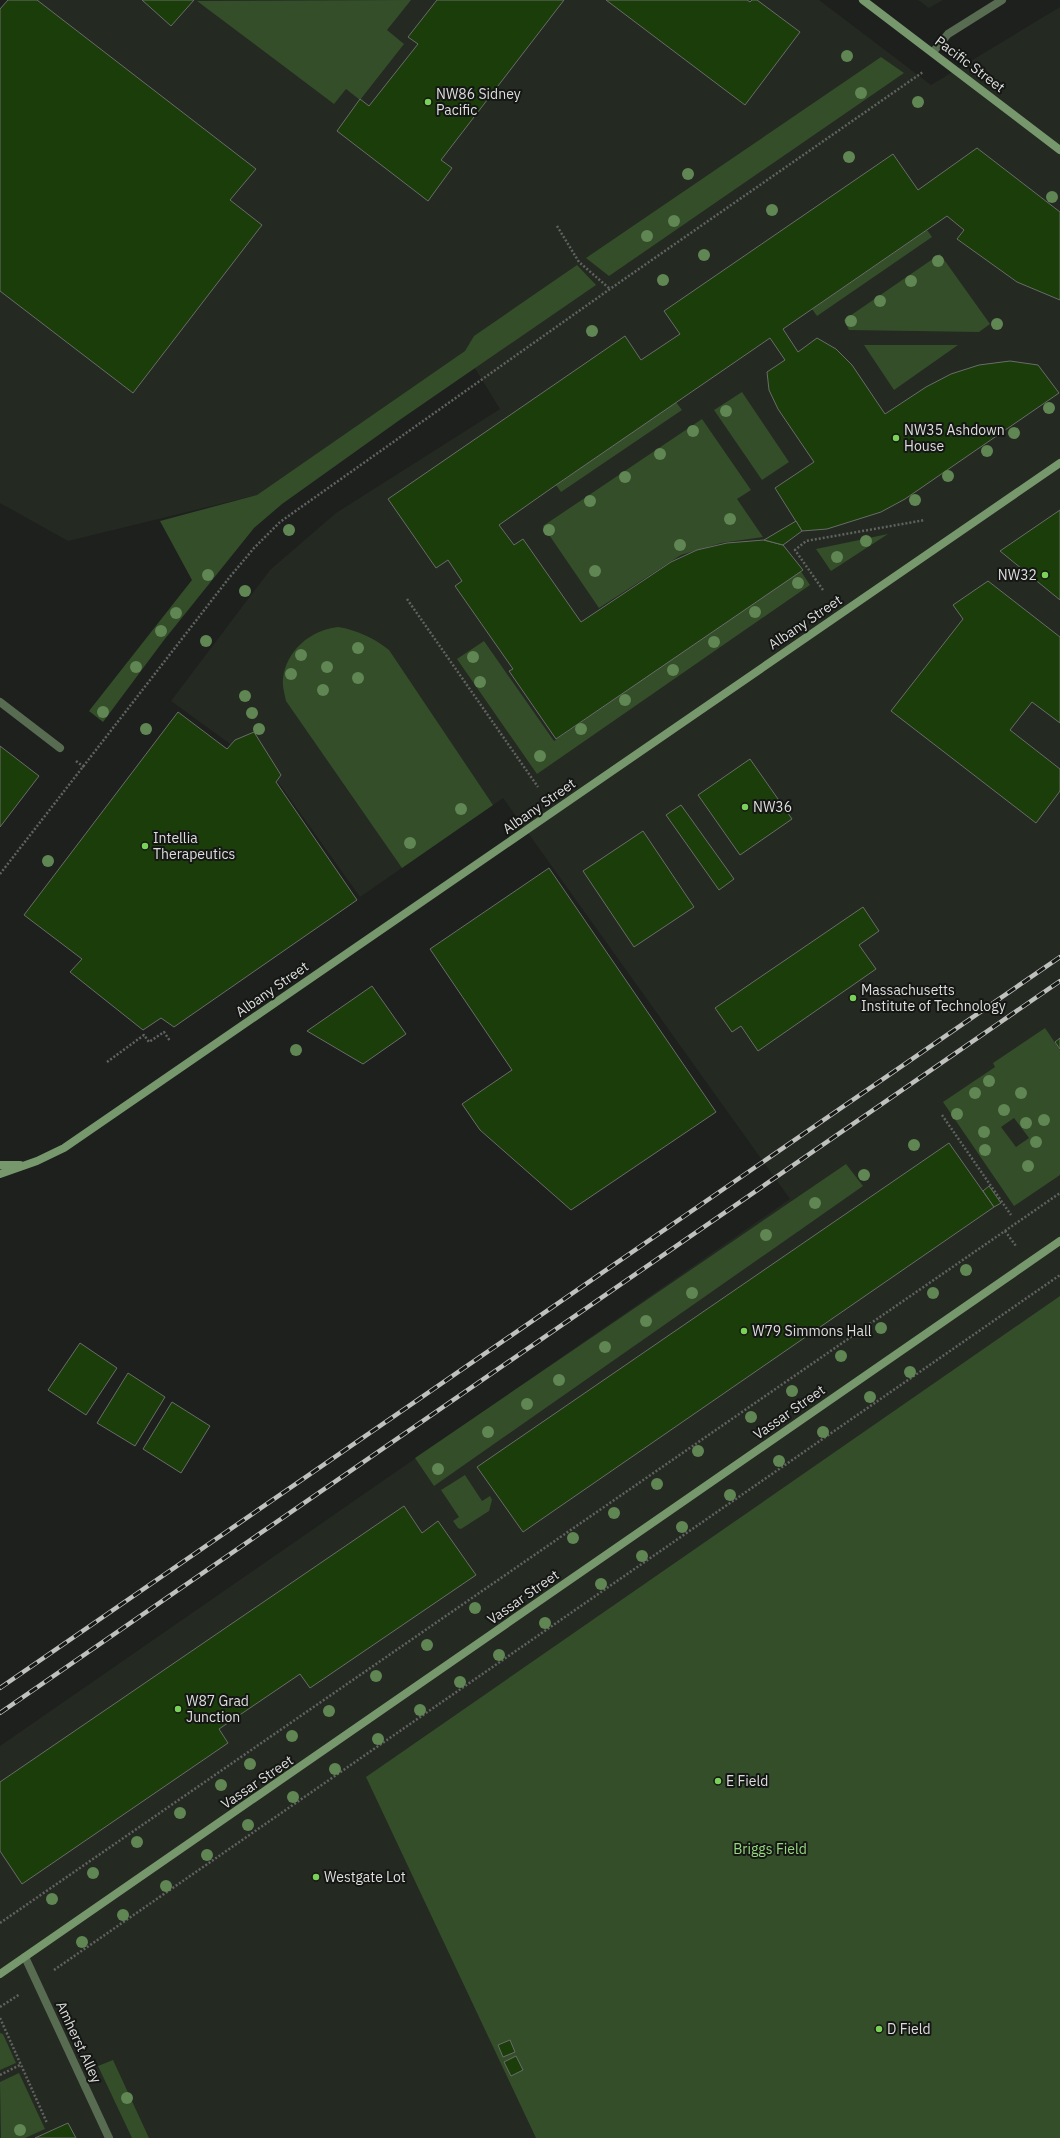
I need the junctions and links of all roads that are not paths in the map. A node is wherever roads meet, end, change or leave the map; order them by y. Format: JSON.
{"nodes":[{"id":1,"x":863,"y":0,"type":"edge"},
{"id":2,"x":1002,"y":0,"type":"edge"},
{"id":3,"x":933,"y":52,"type":"junction"},
{"id":4,"x":1060,"y":150,"type":"edge"},
{"id":5,"x":1060,"y":463,"type":"edge"},
{"id":6,"x":0,"y":702,"type":"edge"},
{"id":7,"x":60,"y":748,"type":"dead end"},
{"id":8,"x":0,"y":1164,"type":"edge"},
{"id":9,"x":28,"y":1164,"type":"junction"},
{"id":10,"x":0,"y":1174,"type":"edge"},
{"id":11,"x":1060,"y":1241,"type":"edge"},
{"id":12,"x":25,"y":1957,"type":"junction"},
{"id":13,"x":0,"y":1974,"type":"edge"},
{"id":14,"x":109,"y":2138,"type":"edge"}],
"edges":[{"from":1,"to":3,"type":"main road","name":"Pacific Street"},
{"from":2,"to":3,"type":"street"},
{"from":3,"to":4,"type":"main road","name":"Pacific Street"},
{"from":5,"to":9,"type":"main road","name":"Albany Street"},
{"from":6,"to":7,"type":"street"},
{"from":8,"to":9,"type":"main road","name":"Albany Street"},
{"from":9,"to":10,"type":"main road","name":"Albany Street"},
{"from":11,"to":12,"type":"main road","name":"Vassar Street"},
{"from":12,"to":13,"type":"main road","name":"Vassar Street"},
{"from":12,"to":14,"type":"street","name":"Amherst Alley"}]}
